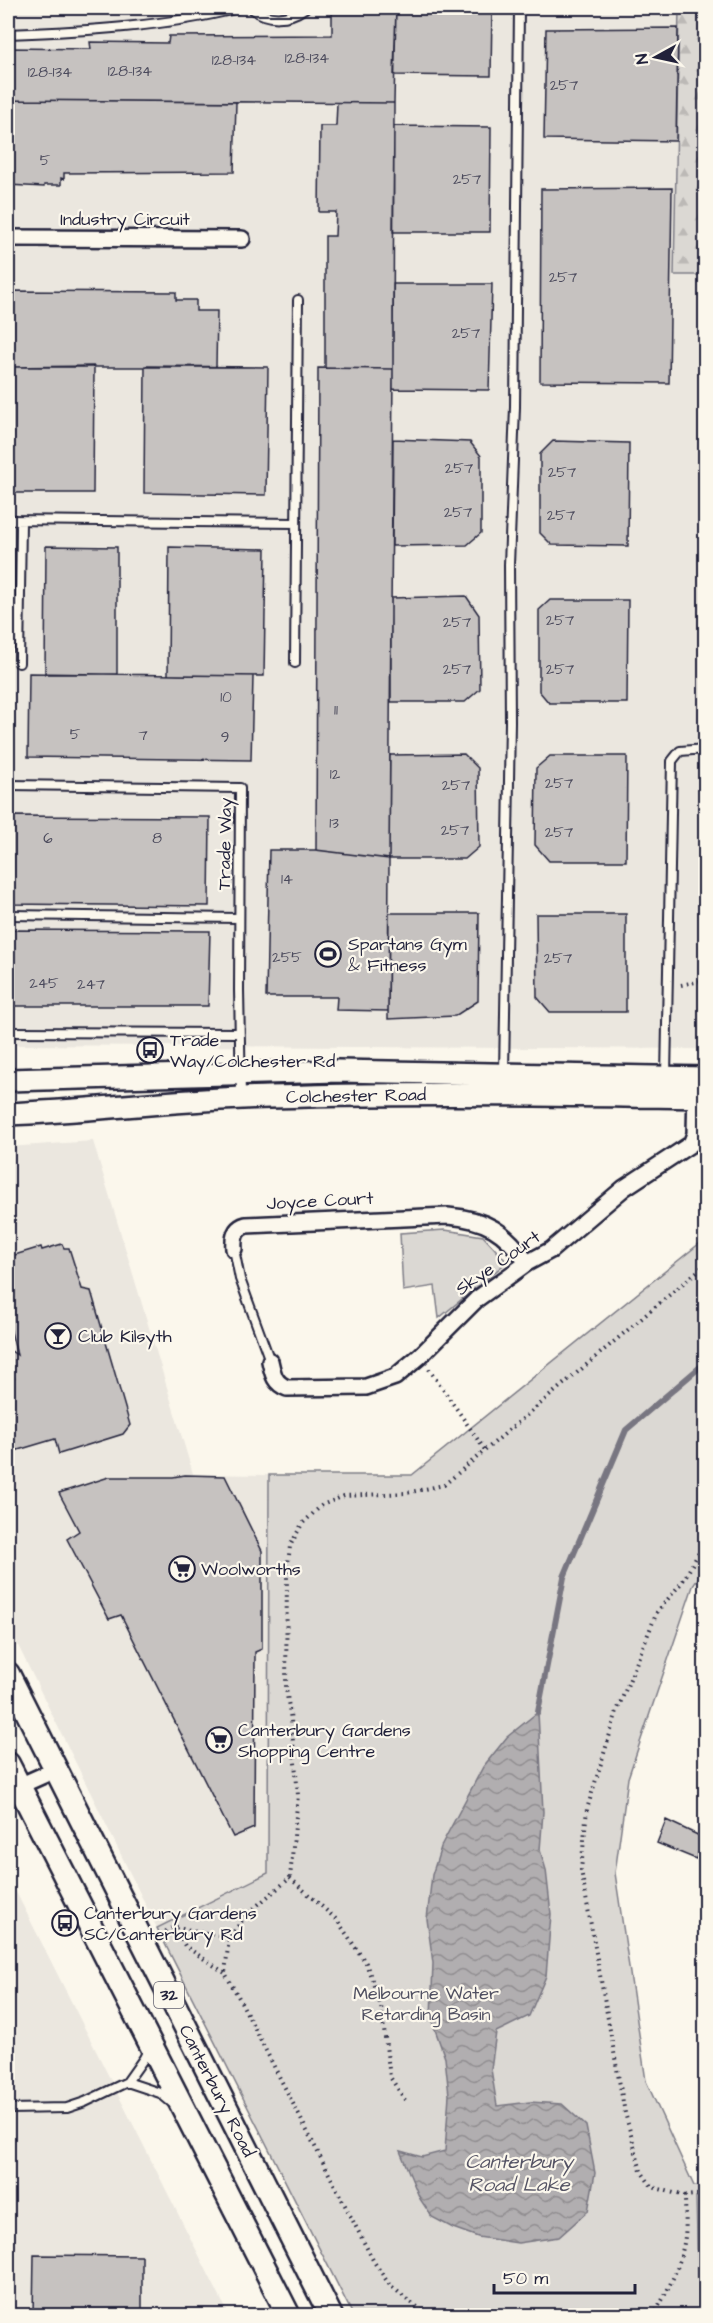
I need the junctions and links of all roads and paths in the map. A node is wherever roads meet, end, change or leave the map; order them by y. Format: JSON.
{"nodes":[{"id":1,"x":239,"y":8,"type":"edge"},
{"id":2,"x":251,"y":8,"type":"edge"},
{"id":3,"x":305,"y":8,"type":"edge"},
{"id":4,"x":519,"y":8,"type":"edge"},
{"id":5,"x":8,"y":34,"type":"edge"},
{"id":6,"x":8,"y":238,"type":"edge"},
{"id":7,"x":242,"y":239,"type":"dead end"},
{"id":8,"x":298,"y":300,"type":"dead end"},
{"id":9,"x":8,"y":520,"type":"edge"},
{"id":10,"x":21,"y":521,"type":"junction"},
{"id":11,"x":296,"y":523,"type":"junction"},
{"id":12,"x":19,"y":663,"type":"dead end"},
{"id":13,"x":295,"y":663,"type":"dead end"},
{"id":14,"x":705,"y":749,"type":"edge"},
{"id":15,"x":8,"y":786,"type":"edge"},
{"id":16,"x":8,"y":915,"type":"edge"},
{"id":17,"x":239,"y":918,"type":"junction"},
{"id":18,"x":705,"y":980,"type":"edge"},
{"id":19,"x":668,"y":987,"type":"junction"},
{"id":20,"x":8,"y":1032,"type":"edge"},
{"id":21,"x":239,"y":1034,"type":"junction"},
{"id":22,"x":240,"y":1073,"type":"junction"},
{"id":23,"x":8,"y":1080,"type":"edge"},
{"id":24,"x":504,"y":1085,"type":"junction"},
{"id":25,"x":665,"y":1087,"type":"junction"},
{"id":26,"x":701,"y":1087,"type":"edge"},
{"id":27,"x":242,"y":1098,"type":"junction"},
{"id":28,"x":8,"y":1114,"type":"edge"},
{"id":29,"x":233,"y":1245,"type":"joint"},
{"id":30,"x":527,"y":1263,"type":"junction"},
{"id":31,"x":705,"y":1264,"type":"edge"},
{"id":32,"x":420,"y":1356,"type":"junction"},
{"id":33,"x":270,"y":1362,"type":"joint"},
{"id":34,"x":485,"y":1450,"type":"junction"},
{"id":35,"x":705,"y":1540,"type":"edge"},
{"id":36,"x":8,"y":1674,"type":"edge"},
{"id":37,"x":8,"y":1764,"type":"edge"},
{"id":38,"x":55,"y":1770,"type":"junction"},
{"id":39,"x":19,"y":1786,"type":"junction"},
{"id":40,"x":290,"y":1878,"type":"junction"},
{"id":41,"x":175,"y":1927,"type":"junction"},
{"id":42,"x":159,"y":1935,"type":"dead end"},
{"id":43,"x":230,"y":1938,"type":"junction"},
{"id":44,"x":225,"y":1973,"type":"junction"},
{"id":45,"x":150,"y":2039,"type":"junction"},
{"id":46,"x":127,"y":2082,"type":"junction"},
{"id":47,"x":405,"y":2100,"type":"dead end"},
{"id":48,"x":8,"y":2109,"type":"edge"},
{"id":49,"x":189,"y":2118,"type":"junction"},
{"id":50,"x":705,"y":2194,"type":"edge"},
{"id":51,"x":685,"y":2196,"type":"junction"},
{"id":52,"x":424,"y":2313,"type":"edge"},
{"id":53,"x":289,"y":2316,"type":"edge"},
{"id":54,"x":331,"y":2316,"type":"edge"},
{"id":55,"x":512,"y":2316,"type":"edge"},
{"id":56,"x":653,"y":2316,"type":"edge"}],
"edges":[{"from":1,"to":5,"type":"lane"},
{"from":2,"to":3,"type":"lane"},
{"from":4,"to":24,"type":"lane"},
{"from":6,"to":7,"type":"street","name":"Industry Circuit"},
{"from":8,"to":11,"type":"lane"},
{"from":9,"to":10,"type":"lane"},
{"from":10,"to":11,"type":"lane"},
{"from":10,"to":12,"type":"lane"},
{"from":11,"to":13,"type":"lane"},
{"from":14,"to":19,"type":"lane"},
{"from":15,"to":17,"type":"lane","name":"Trade Way"},
{"from":16,"to":17,"type":"lane"},
{"from":17,"to":21,"type":"lane","name":"Trade Way"},
{"from":18,"to":19,"type":"path"},
{"from":19,"to":25,"type":"lane"},
{"from":20,"to":21,"type":"lane"},
{"from":21,"to":22,"type":"lane","name":"Trade Way"},
{"from":22,"to":23,"type":"main road","name":"Colchester Road"},
{"from":22,"to":24,"type":"main road","name":"Colchester Road"},
{"from":22,"to":27,"type":"lane","name":"Trade Way"},
{"from":24,"to":25,"type":"main road","name":"Colchester Road"},
{"from":24,"to":27,"type":"main road","name":"Colchester Road"},
{"from":25,"to":26,"type":"main road","name":"Colchester Road"},
{"from":26,"to":30,"type":"street","name":"Skye Court"},
{"from":27,"to":28,"type":"main road","name":"Colchester Road"},
{"from":29,"to":30,"type":"street","name":"Joyce Court"},
{"from":29,"to":33,"type":"lane","name":"Joyce Court"},
{"from":30,"to":32,"type":"street","name":"Skye Court"},
{"from":31,"to":34,"type":"path"},
{"from":32,"to":33,"type":"street","name":"Skye Court"},
{"from":32,"to":34,"type":"path"},
{"from":34,"to":40,"type":"path"},
{"from":35,"to":51,"type":"path"},
{"from":36,"to":38,"type":"main road","name":"Canterbury Road","number":"32"},
{"from":37,"to":39,"type":"main road","name":"Canterbury Road","number":"32"},
{"from":38,"to":39,"type":"street"},
{"from":38,"to":54,"type":"main road","name":"Canterbury Road","number":"32"},
{"from":39,"to":45,"type":"main road","name":"Canterbury Road","number":"32"},
{"from":40,"to":43,"type":"path"},
{"from":40,"to":47,"type":"path"},
{"from":41,"to":42,"type":"path"},
{"from":41,"to":43,"type":"path"},
{"from":41,"to":44,"type":"path"},
{"from":43,"to":44,"type":"path"},
{"from":44,"to":52,"type":"path"},
{"from":45,"to":46,"type":"lane"},
{"from":45,"to":49,"type":"main road","name":"Canterbury Road","number":"32"},
{"from":46,"to":48,"type":"lane"},
{"from":46,"to":49,"type":"lane"},
{"from":49,"to":53,"type":"main road","name":"Canterbury Road","number":"32"},
{"from":50,"to":51,"type":"path"},
{"from":51,"to":56,"type":"path"},
{"from":52,"to":55,"type":"path"}]}
